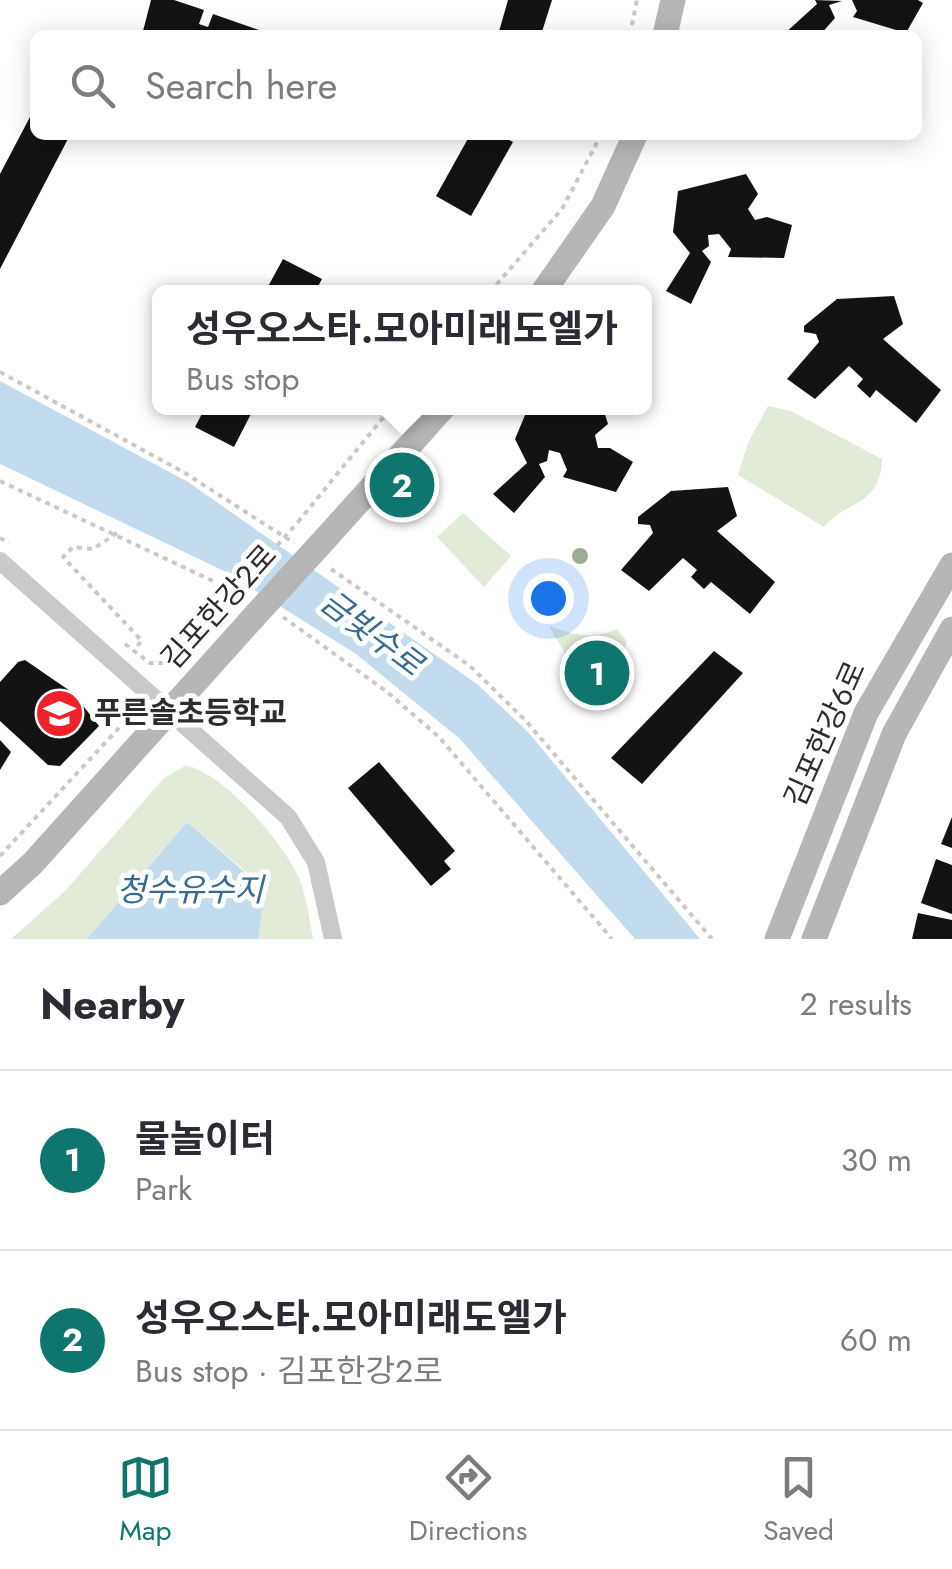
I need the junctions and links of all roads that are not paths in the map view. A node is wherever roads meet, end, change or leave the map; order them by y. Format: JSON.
{"nodes":[{"id":1,"x":674,"y":0,"type":"edge"},
{"id":2,"x":666,"y":30,"type":"edge"},
{"id":3,"x":633,"y":140,"type":"edge"},
{"id":4,"x":549,"y":285,"type":"edge"},
{"id":5,"x":437,"y":415,"type":"edge"},
{"id":6,"x":0,"y":561,"type":"edge"},
{"id":7,"x":952,"y":566,"type":"edge"},
{"id":8,"x":952,"y":628,"type":"edge"},
{"id":9,"x":169,"y":710,"type":"junction"},
{"id":10,"x":0,"y":892,"type":"edge"},
{"id":11,"x":333,"y":939,"type":"edge"},
{"id":12,"x":777,"y":939,"type":"edge"},
{"id":13,"x":814,"y":939,"type":"edge"}],
"edges":[{"from":1,"to":2,"type":"street"},
{"from":3,"to":4,"type":"street"},
{"from":5,"to":9,"type":"street","name":"김포한강2로","bridge":true},
{"from":6,"to":9,"type":"street"},
{"from":7,"to":12,"type":"street","name":"김포한강6로"},
{"from":8,"to":13,"type":"street"},
{"from":9,"to":10,"type":"street","name":"김포한강2로"},
{"from":9,"to":11,"type":"street"}]}
